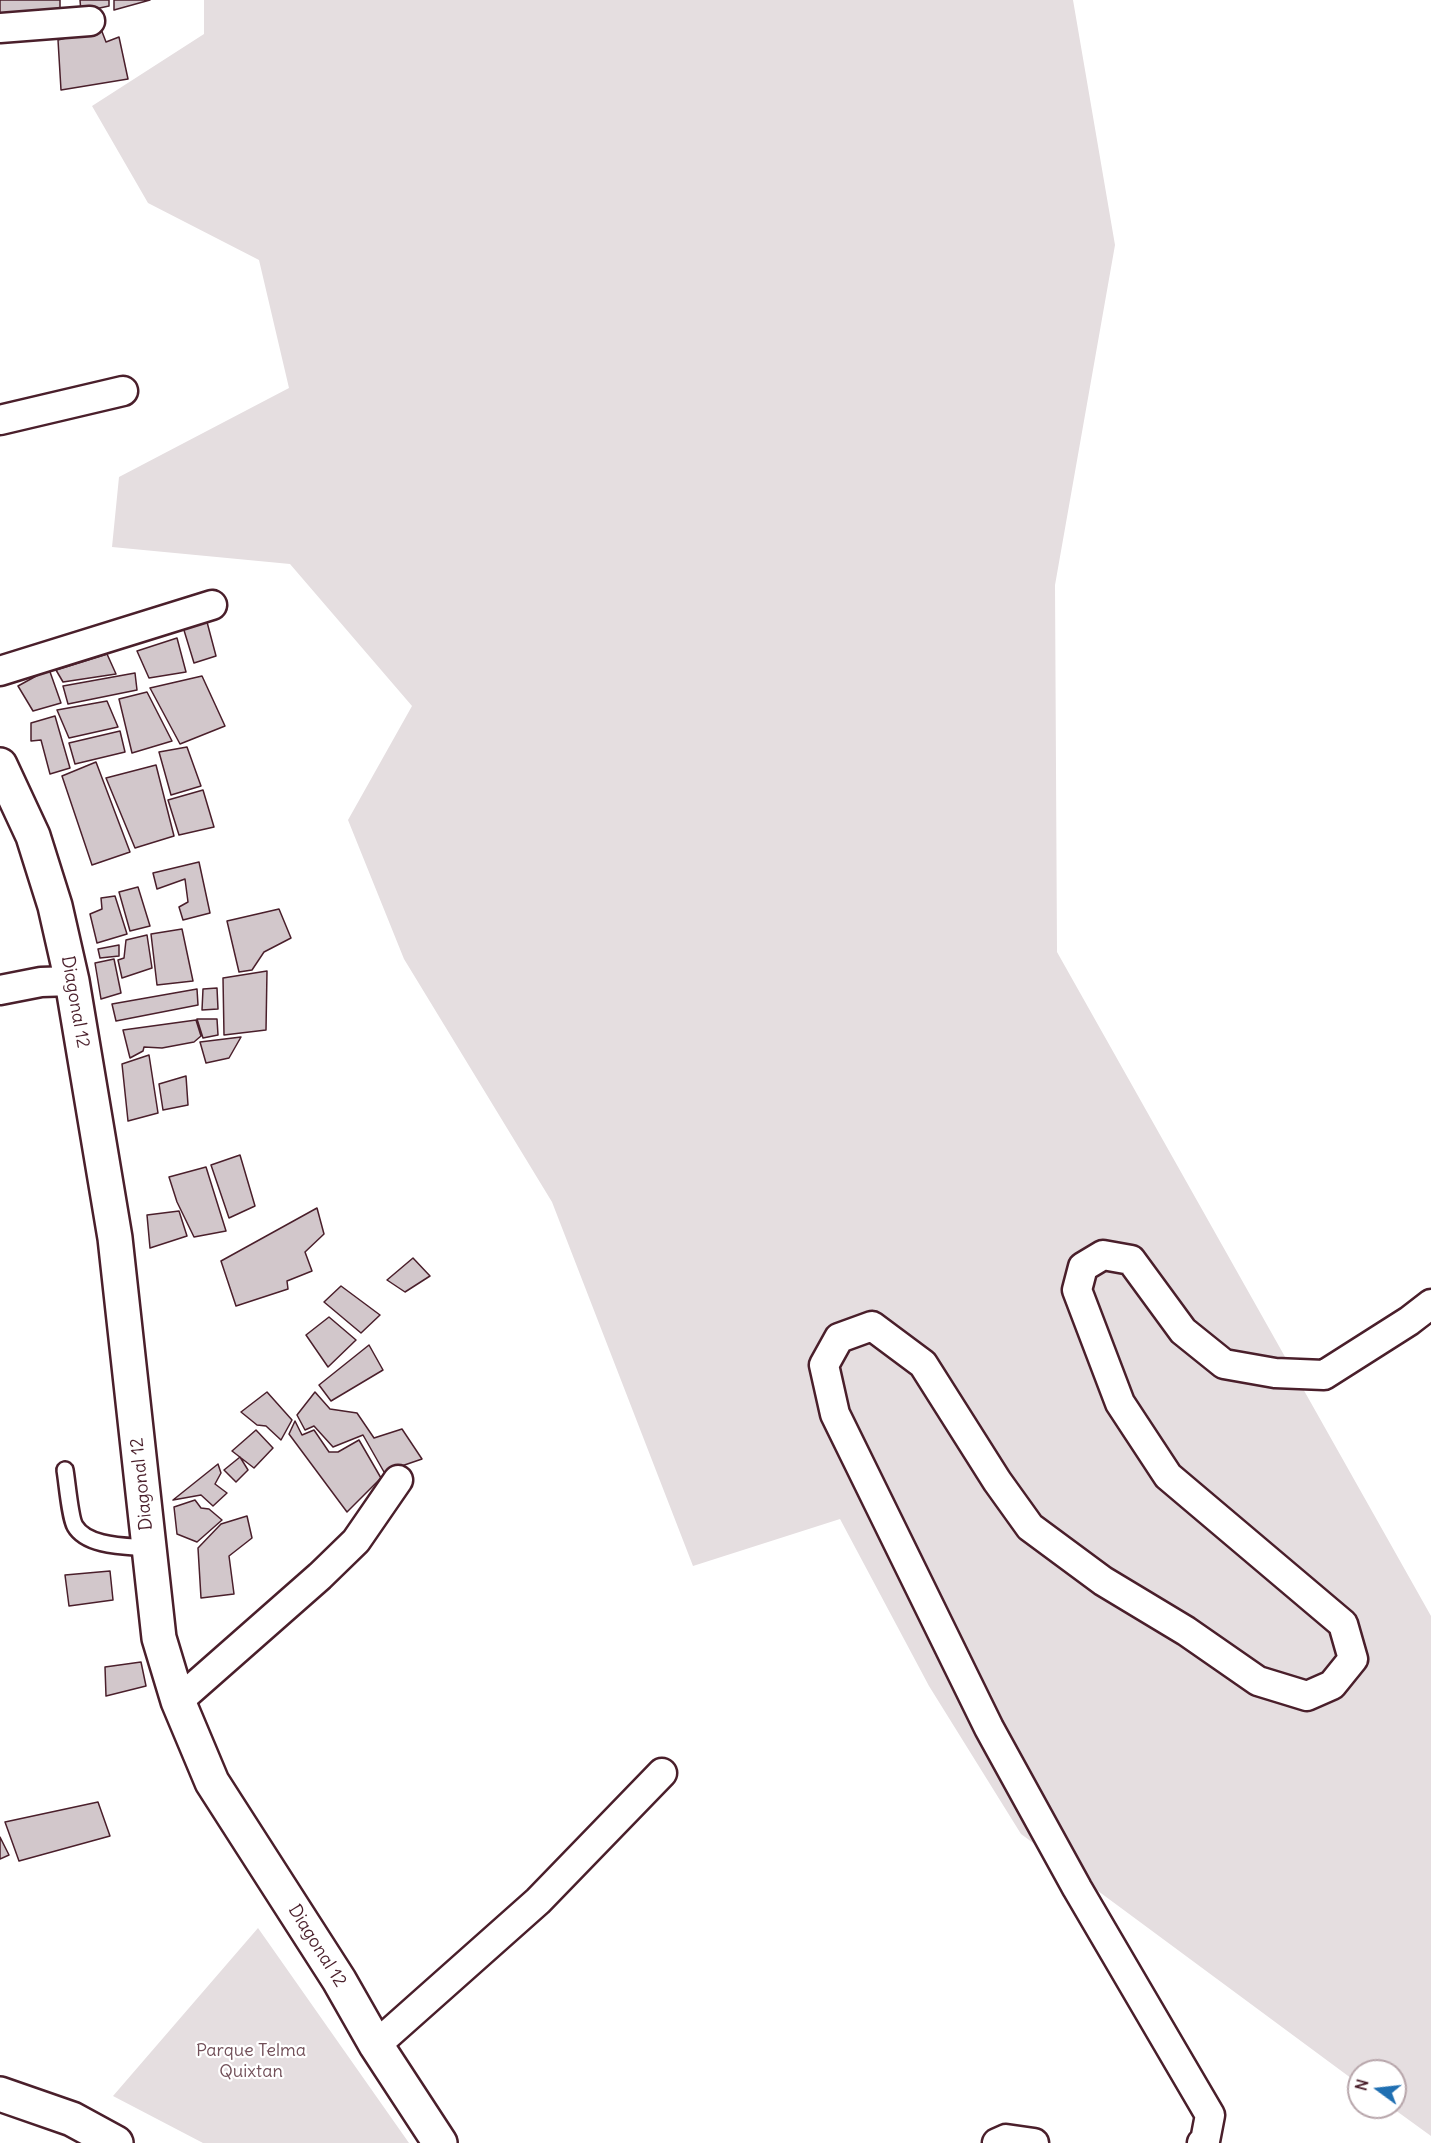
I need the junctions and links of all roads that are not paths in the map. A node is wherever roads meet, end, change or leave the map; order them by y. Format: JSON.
{"nodes":[{"id":1,"x":90,"y":21,"type":"dead end"},
{"id":2,"x":0,"y":28,"type":"edge"},
{"id":3,"x":123,"y":391,"type":"dead end"},
{"id":4,"x":0,"y":420,"type":"edge"},
{"id":5,"x":212,"y":604,"type":"dead end"},
{"id":6,"x":0,"y":671,"type":"edge"},
{"id":7,"x":0,"y":765,"type":"edge"},
{"id":8,"x":8,"y":801,"type":"edge"},
{"id":9,"x":72,"y":981,"type":"junction"},
{"id":10,"x":0,"y":990,"type":"edge"},
{"id":11,"x":1431,"y":1304,"type":"edge"},
{"id":12,"x":65,"y":1470,"type":"dead end"},
{"id":13,"x":398,"y":1480,"type":"dead end"},
{"id":14,"x":148,"y":1548,"type":"junction"},
{"id":15,"x":178,"y":1701,"type":"junction"},
{"id":16,"x":662,"y":1773,"type":"dead end"},
{"id":17,"x":376,"y":2045,"type":"junction"},
{"id":18,"x":0,"y":2094,"type":"edge"},
{"id":19,"x":116,"y":2143,"type":"edge"},
{"id":20,"x":440,"y":2143,"type":"edge"},
{"id":21,"x":997,"y":2143,"type":"edge"},
{"id":22,"x":1034,"y":2143,"type":"edge"},
{"id":23,"x":1202,"y":2143,"type":"edge"}],
"edges":[{"from":1,"to":2,"type":"street"},
{"from":3,"to":4,"type":"street"},
{"from":5,"to":6,"type":"street"},
{"from":7,"to":8,"type":"main road","name":"Diagonal 12"},
{"from":8,"to":9,"type":"main road","name":"Diagonal 12"},
{"from":9,"to":10,"type":"street"},
{"from":9,"to":14,"type":"main road","name":"Diagonal 12"},
{"from":11,"to":23,"type":"street"},
{"from":12,"to":14,"type":"lane"},
{"from":13,"to":15,"type":"street"},
{"from":14,"to":15,"type":"main road","name":"Diagonal 12"},
{"from":15,"to":17,"type":"main road","name":"Diagonal 12"},
{"from":16,"to":17,"type":"street"},
{"from":17,"to":20,"type":"main road","name":"Diagonal 12"},
{"from":18,"to":19,"type":"main road"},
{"from":21,"to":22,"type":"street"}]}
